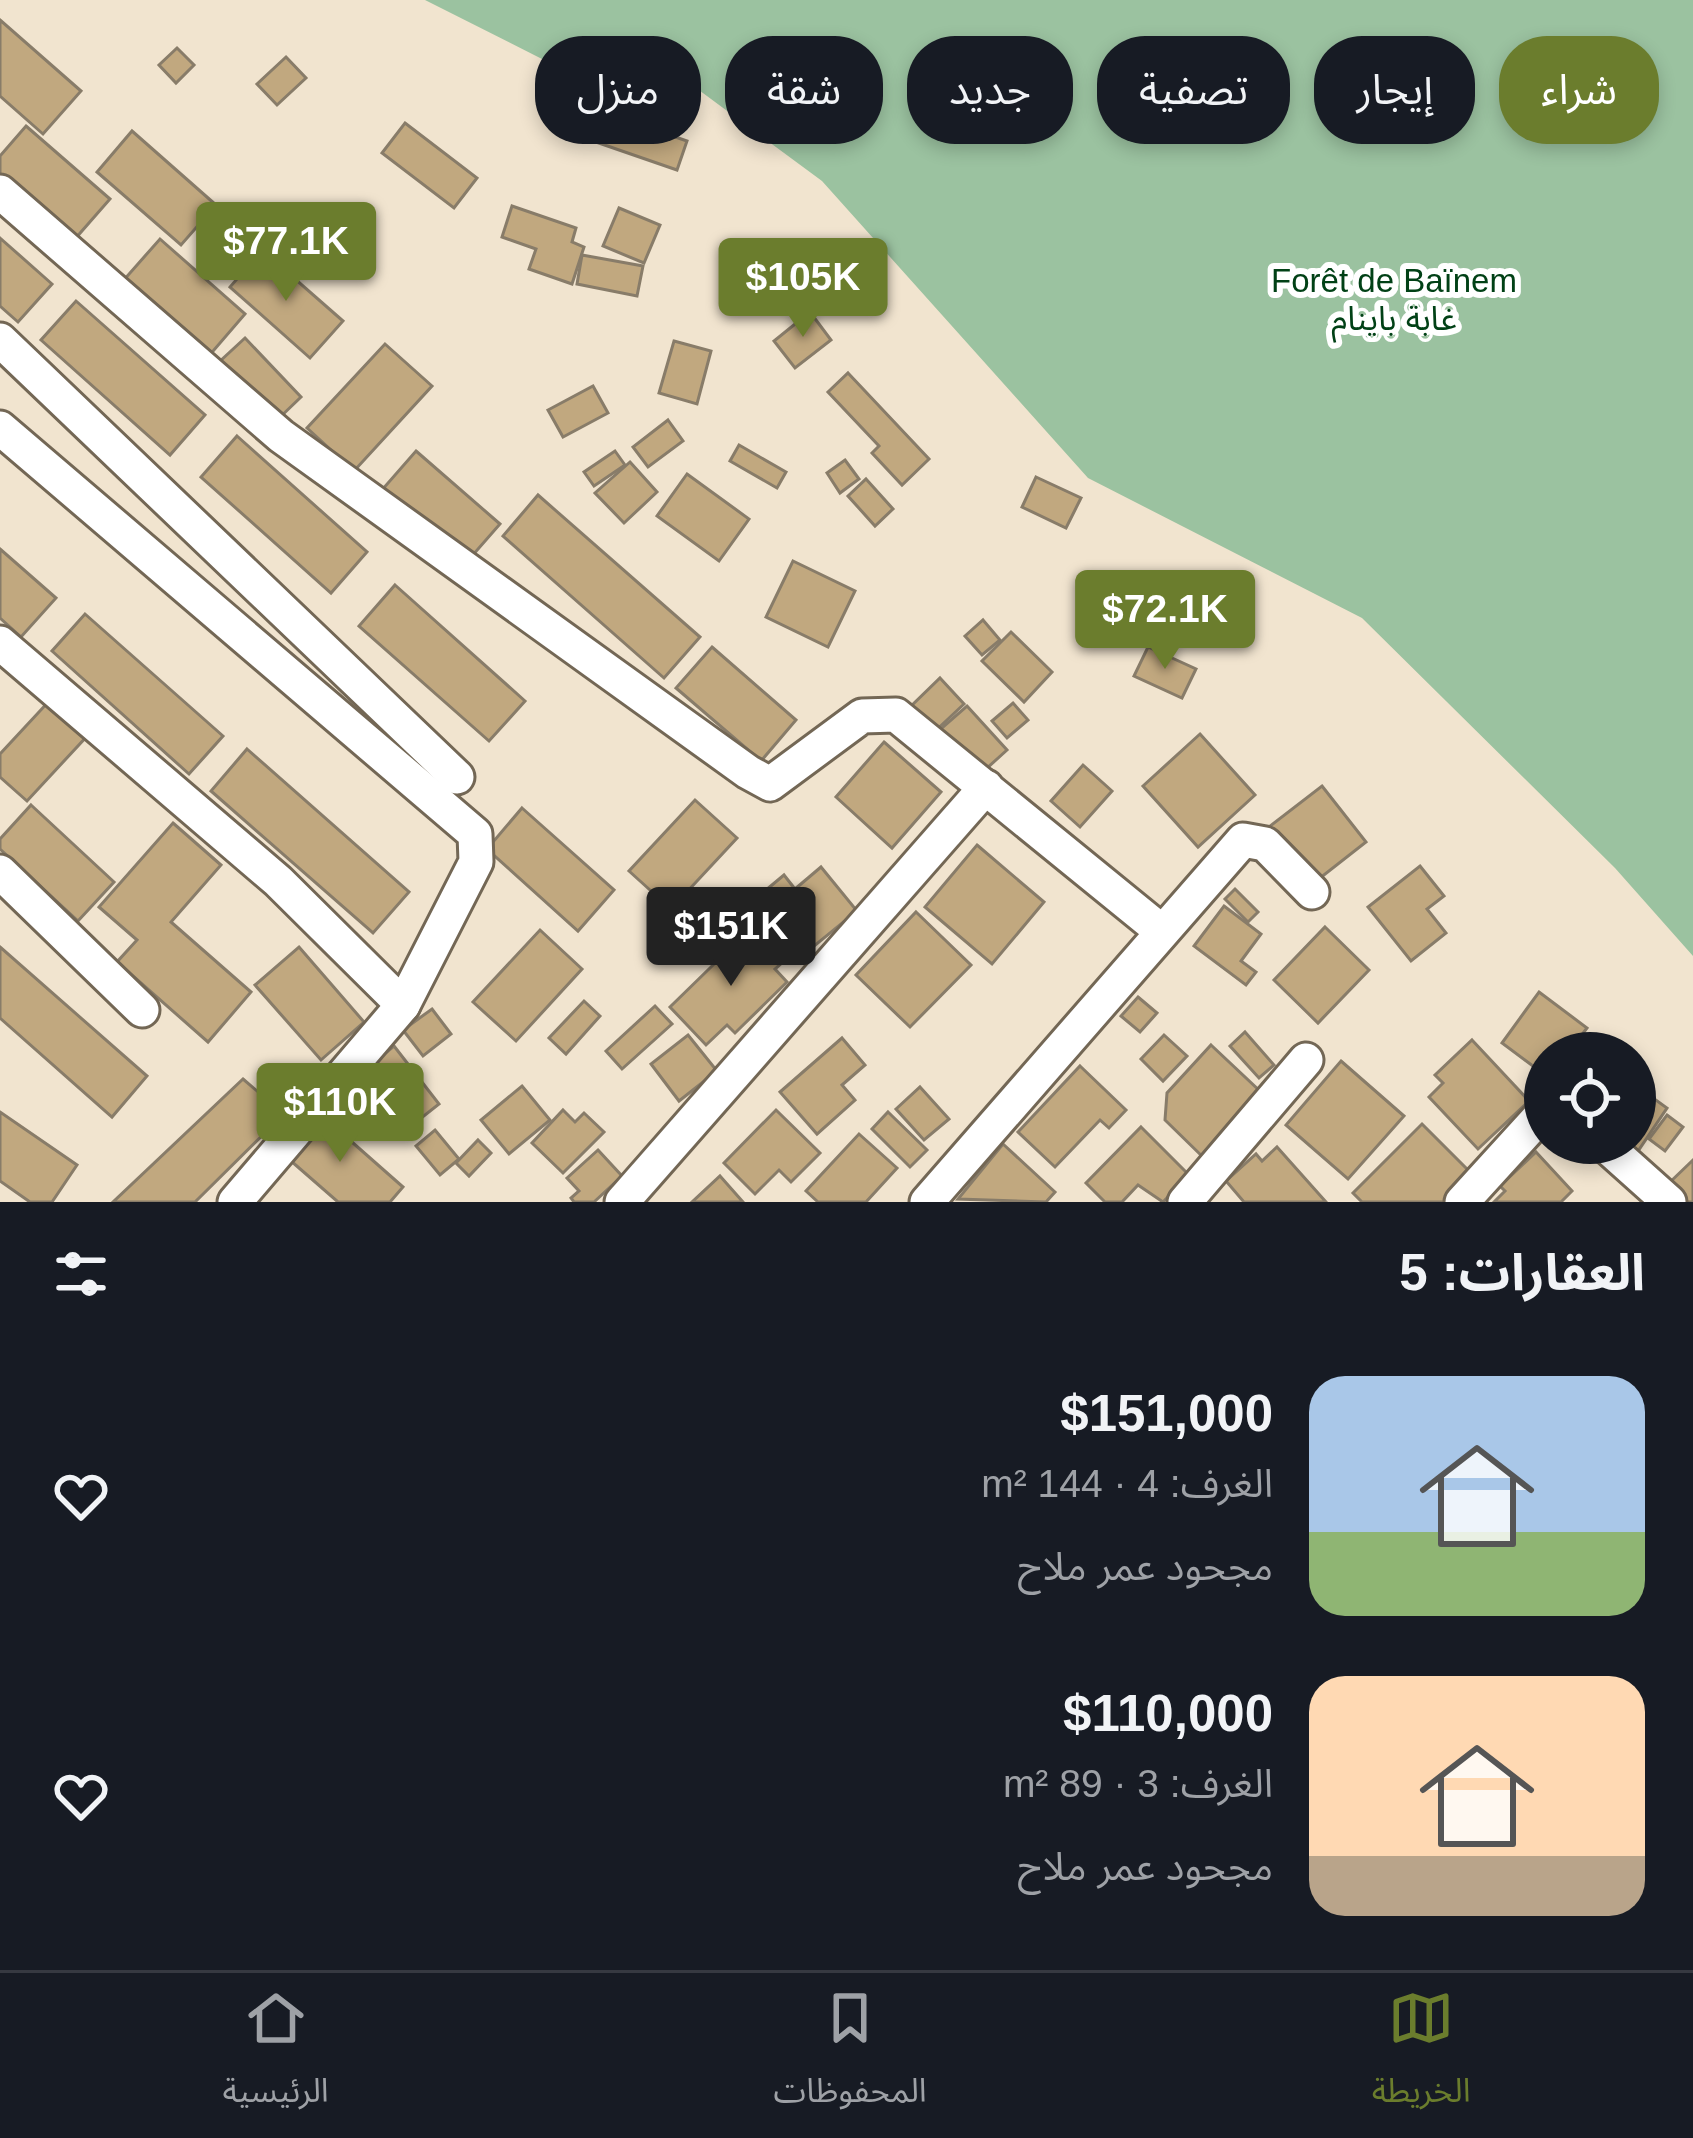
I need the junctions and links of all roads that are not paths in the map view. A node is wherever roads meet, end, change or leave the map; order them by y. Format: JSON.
{"nodes":[{"id":1,"x":0,"y":192,"type":"edge"},
{"id":2,"x":0,"y":340,"type":"edge"},
{"id":3,"x":0,"y":428,"type":"edge"},
{"id":4,"x":0,"y":643,"type":"edge"},
{"id":5,"x":457,"y":777,"type":"dead end"},
{"id":6,"x":986,"y":787,"type":"junction"},
{"id":7,"x":0,"y":872,"type":"edge"},
{"id":8,"x":1312,"y":892,"type":"dead end"},
{"id":9,"x":1160,"y":930,"type":"junction"},
{"id":10,"x":403,"y":1004,"type":"junction"},
{"id":11,"x":142,"y":1010,"type":"dead end"},
{"id":12,"x":1306,"y":1060,"type":"dead end"},
{"id":13,"x":1524,"y":1134,"type":"edge"},
{"id":14,"x":1626,"y":1164,"type":"edge"},
{"id":15,"x":236,"y":1202,"type":"edge"},
{"id":16,"x":622,"y":1202,"type":"edge"},
{"id":17,"x":927,"y":1202,"type":"edge"},
{"id":18,"x":1185,"y":1202,"type":"edge"},
{"id":19,"x":1462,"y":1202,"type":"edge"},
{"id":20,"x":1669,"y":1202,"type":"edge"}],
"edges":[{"from":1,"to":6,"type":"street"},
{"from":2,"to":5,"type":"street"},
{"from":3,"to":10,"type":"street"},
{"from":4,"to":10,"type":"street"},
{"from":6,"to":9,"type":"street"},
{"from":6,"to":16,"type":"street"},
{"from":7,"to":11,"type":"street"},
{"from":8,"to":9,"type":"street"},
{"from":9,"to":17,"type":"street"},
{"from":10,"to":15,"type":"street"},
{"from":12,"to":18,"type":"street"},
{"from":13,"to":19,"type":"street"},
{"from":14,"to":20,"type":"street"}]}
